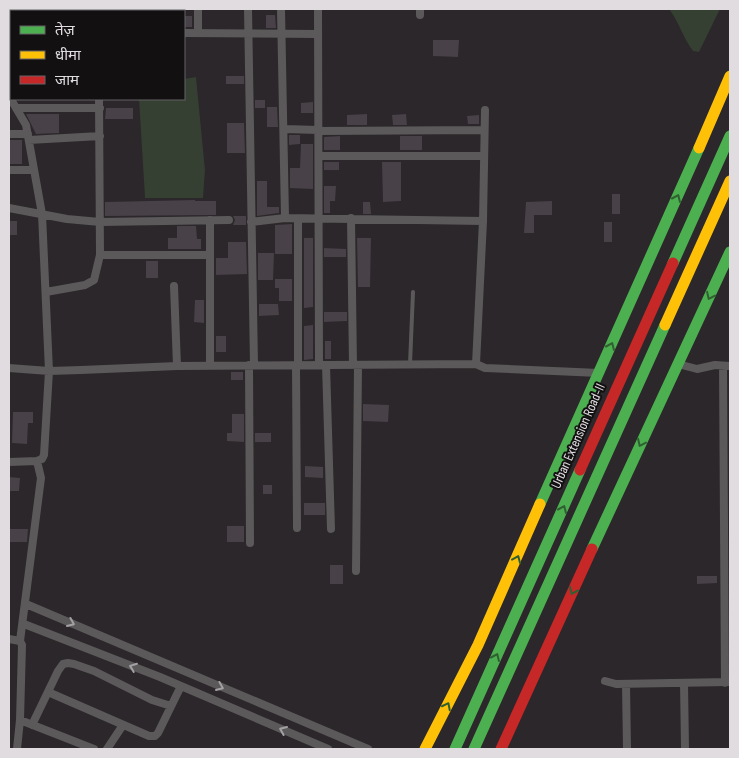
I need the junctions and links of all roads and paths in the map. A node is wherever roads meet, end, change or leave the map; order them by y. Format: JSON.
{"nodes":[{"id":1,"x":198,"y":9,"type":"edge"},
{"id":2,"x":248,"y":9,"type":"edge"},
{"id":3,"x":281,"y":9,"type":"edge"},
{"id":4,"x":318,"y":9,"type":"edge"},
{"id":5,"x":185,"y":33,"type":"edge"},
{"id":6,"x":198,"y":33,"type":"junction"},
{"id":7,"x":248,"y":34,"type":"junction"},
{"id":8,"x":282,"y":34,"type":"junction"},
{"id":9,"x":318,"y":34,"type":"junction"},
{"id":10,"x":730,"y":74,"type":"edge"},
{"id":11,"x":10,"y":100,"type":"edge"},
{"id":12,"x":100,"y":100,"type":"edge"},
{"id":13,"x":16,"y":108,"type":"junction"},
{"id":14,"x":100,"y":108,"type":"junction"},
{"id":15,"x":485,"y":110,"type":"dead end"},
{"id":16,"x":284,"y":129,"type":"junction"},
{"id":17,"x":318,"y":130,"type":"junction"},
{"id":18,"x":484,"y":130,"type":"junction"},
{"id":19,"x":9,"y":134,"type":"edge"},
{"id":20,"x":100,"y":136,"type":"junction"},
{"id":21,"x":730,"y":136,"type":"edge"},
{"id":22,"x":28,"y":137,"type":"junction"},
{"id":23,"x":319,"y":156,"type":"junction"},
{"id":24,"x":484,"y":156,"type":"junction"},
{"id":25,"x":9,"y":170,"type":"edge"},
{"id":26,"x":34,"y":170,"type":"junction"},
{"id":27,"x":730,"y":181,"type":"edge"},
{"id":28,"x":9,"y":208,"type":"edge"},
{"id":29,"x":42,"y":214,"type":"junction"},
{"id":30,"x":285,"y":218,"type":"junction"},
{"id":31,"x":319,"y":218,"type":"junction"},
{"id":32,"x":351,"y":218,"type":"junction"},
{"id":33,"x":298,"y":219,"type":"junction"},
{"id":34,"x":210,"y":220,"type":"junction"},
{"id":35,"x":229,"y":220,"type":"dead end"},
{"id":36,"x":483,"y":220,"type":"junction"},
{"id":37,"x":100,"y":222,"type":"junction"},
{"id":38,"x":251,"y":222,"type":"junction"},
{"id":39,"x":730,"y":252,"type":"edge"},
{"id":40,"x":100,"y":255,"type":"junction"},
{"id":41,"x":210,"y":255,"type":"junction"},
{"id":42,"x":174,"y":286,"type":"dead end"},
{"id":43,"x":46,"y":292,"type":"junction"},
{"id":44,"x":413,"y":292,"type":"dead end"},
{"id":45,"x":410,"y":364,"type":"junction"},
{"id":46,"x":476,"y":364,"type":"junction"},
{"id":47,"x":678,"y":364,"type":"junction"},
{"id":48,"x":251,"y":365,"type":"junction"},
{"id":49,"x":297,"y":365,"type":"junction"},
{"id":50,"x":323,"y":365,"type":"junction"},
{"id":51,"x":356,"y":365,"type":"junction"},
{"id":52,"x":177,"y":366,"type":"junction"},
{"id":53,"x":210,"y":366,"type":"junction"},
{"id":54,"x":727,"y":366,"type":"edge"},
{"id":55,"x":9,"y":368,"type":"edge"},
{"id":56,"x":49,"y":371,"type":"junction"},
{"id":57,"x":598,"y":373,"type":"junction"},
{"id":58,"x":9,"y":462,"type":"edge"},
{"id":59,"x":37,"y":462,"type":"junction"},
{"id":60,"x":297,"y":528,"type":"dead end"},
{"id":61,"x":331,"y":529,"type":"dead end"},
{"id":62,"x":250,"y":543,"type":"dead end"},
{"id":63,"x":356,"y":571,"type":"dead end"},
{"id":64,"x":727,"y":593,"type":"edge"},
{"id":65,"x":26,"y":604,"type":"junction"},
{"id":66,"x":24,"y":624,"type":"junction"},
{"id":67,"x":9,"y":639,"type":"edge"},
{"id":68,"x":20,"y":641,"type":"junction"},
{"id":69,"x":605,"y":682,"type":"dead end"},
{"id":70,"x":728,"y":682,"type":"edge"},
{"id":71,"x":684,"y":683,"type":"junction"},
{"id":72,"x":626,"y":684,"type":"junction"},
{"id":73,"x":181,"y":686,"type":"junction"},
{"id":74,"x":48,"y":692,"type":"junction"},
{"id":75,"x":171,"y":706,"type":"junction"},
{"id":76,"x":20,"y":720,"type":"junction"},
{"id":77,"x":32,"y":725,"type":"junction"},
{"id":78,"x":123,"y":725,"type":"junction"},
{"id":79,"x":17,"y":749,"type":"edge"},
{"id":80,"x":94,"y":749,"type":"edge"},
{"id":81,"x":107,"y":749,"type":"edge"},
{"id":82,"x":328,"y":749,"type":"edge"},
{"id":83,"x":368,"y":749,"type":"edge"},
{"id":84,"x":425,"y":749,"type":"edge"},
{"id":85,"x":455,"y":749,"type":"edge"},
{"id":86,"x":474,"y":749,"type":"edge"},
{"id":87,"x":501,"y":749,"type":"edge"},
{"id":88,"x":627,"y":749,"type":"edge"},
{"id":89,"x":634,"y":749,"type":"edge"},
{"id":90,"x":685,"y":749,"type":"edge"}],
"edges":[{"from":1,"to":6,"type":"street"},
{"from":2,"to":7,"type":"street"},
{"from":3,"to":8,"type":"street"},
{"from":4,"to":9,"type":"street"},
{"from":5,"to":6,"type":"street"},
{"from":6,"to":7,"type":"street"},
{"from":7,"to":8,"type":"street"},
{"from":7,"to":38,"type":"street"},
{"from":8,"to":9,"type":"street"},
{"from":8,"to":16,"type":"street"},
{"from":9,"to":17,"type":"street"},
{"from":57,"to":10,"type":"main road","one_way":true},
{"from":11,"to":13,"type":"street"},
{"from":12,"to":14,"type":"street"},
{"from":13,"to":14,"type":"street"},
{"from":13,"to":22,"type":"street"},
{"from":14,"to":20,"type":"street"},
{"from":15,"to":18,"type":"street"},
{"from":16,"to":17,"type":"street"},
{"from":16,"to":30,"type":"street"},
{"from":17,"to":18,"type":"street"},
{"from":17,"to":23,"type":"street"},
{"from":18,"to":24,"type":"street"},
{"from":19,"to":22,"type":"street"},
{"from":20,"to":22,"type":"street"},
{"from":20,"to":37,"type":"street"},
{"from":85,"to":21,"type":"main road","name":"Urban Extension Road-II","one_way":true},
{"from":22,"to":26,"type":"street"},
{"from":23,"to":24,"type":"street"},
{"from":23,"to":31,"type":"street"},
{"from":24,"to":36,"type":"street"},
{"from":25,"to":26,"type":"street"},
{"from":26,"to":29,"type":"street"},
{"from":27,"to":86,"type":"main road"},
{"from":28,"to":29,"type":"street"},
{"from":29,"to":37,"type":"street"},
{"from":29,"to":43,"type":"street"},
{"from":30,"to":33,"type":"street"},
{"from":30,"to":38,"type":"street"},
{"from":31,"to":32,"type":"street"},
{"from":31,"to":33,"type":"street"},
{"from":31,"to":50,"type":"street"},
{"from":32,"to":36,"type":"street"},
{"from":32,"to":51,"type":"street"},
{"from":33,"to":49,"type":"street"},
{"from":34,"to":35,"type":"street"},
{"from":34,"to":37,"type":"street"},
{"from":34,"to":41,"type":"street"},
{"from":36,"to":46,"type":"street"},
{"from":37,"to":40,"type":"street"},
{"from":38,"to":48,"type":"street"},
{"from":39,"to":47,"type":"main road","one_way":true},
{"from":40,"to":41,"type":"street"},
{"from":40,"to":43,"type":"street"},
{"from":41,"to":53,"type":"street"},
{"from":42,"to":52,"type":"street"},
{"from":43,"to":56,"type":"street"},
{"from":44,"to":45,"type":"lane"},
{"from":45,"to":46,"type":"street"},
{"from":45,"to":51,"type":"street"},
{"from":46,"to":57,"type":"street"},
{"from":47,"to":54,"type":"street"},
{"from":47,"to":87,"type":"main road","one_way":true},
{"from":48,"to":49,"type":"street"},
{"from":48,"to":53,"type":"street"},
{"from":48,"to":62,"type":"street"},
{"from":49,"to":50,"type":"street"},
{"from":49,"to":60,"type":"street"},
{"from":50,"to":51,"type":"street"},
{"from":50,"to":61,"type":"street"},
{"from":51,"to":63,"type":"street"},
{"from":52,"to":53,"type":"street"},
{"from":52,"to":56,"type":"street"},
{"from":54,"to":64,"type":"street"},
{"from":55,"to":56,"type":"street"},
{"from":56,"to":59,"type":"street"},
{"from":84,"to":57,"type":"main road","one_way":true},
{"from":58,"to":59,"type":"street"},
{"from":59,"to":65,"type":"street"},
{"from":64,"to":70,"type":"street"},
{"from":65,"to":66,"type":"street"},
{"from":65,"to":83,"type":"street","one_way":true},
{"from":66,"to":68,"type":"street"},
{"from":73,"to":66,"type":"street","one_way":true},
{"from":67,"to":68,"type":"street"},
{"from":68,"to":76,"type":"street"},
{"from":69,"to":72,"type":"street"},
{"from":70,"to":71,"type":"street"},
{"from":71,"to":72,"type":"street"},
{"from":71,"to":90,"type":"street"},
{"from":72,"to":88,"type":"street"},
{"from":73,"to":75,"type":"street"},
{"from":82,"to":73,"type":"street","one_way":true},
{"from":74,"to":75,"type":"street"},
{"from":74,"to":77,"type":"street"},
{"from":74,"to":78,"type":"street"},
{"from":75,"to":78,"type":"street"},
{"from":76,"to":77,"type":"street"},
{"from":76,"to":79,"type":"street"},
{"from":77,"to":80,"type":"street"},
{"from":78,"to":81,"type":"street"},
{"from":88,"to":89,"type":"street"}]}
